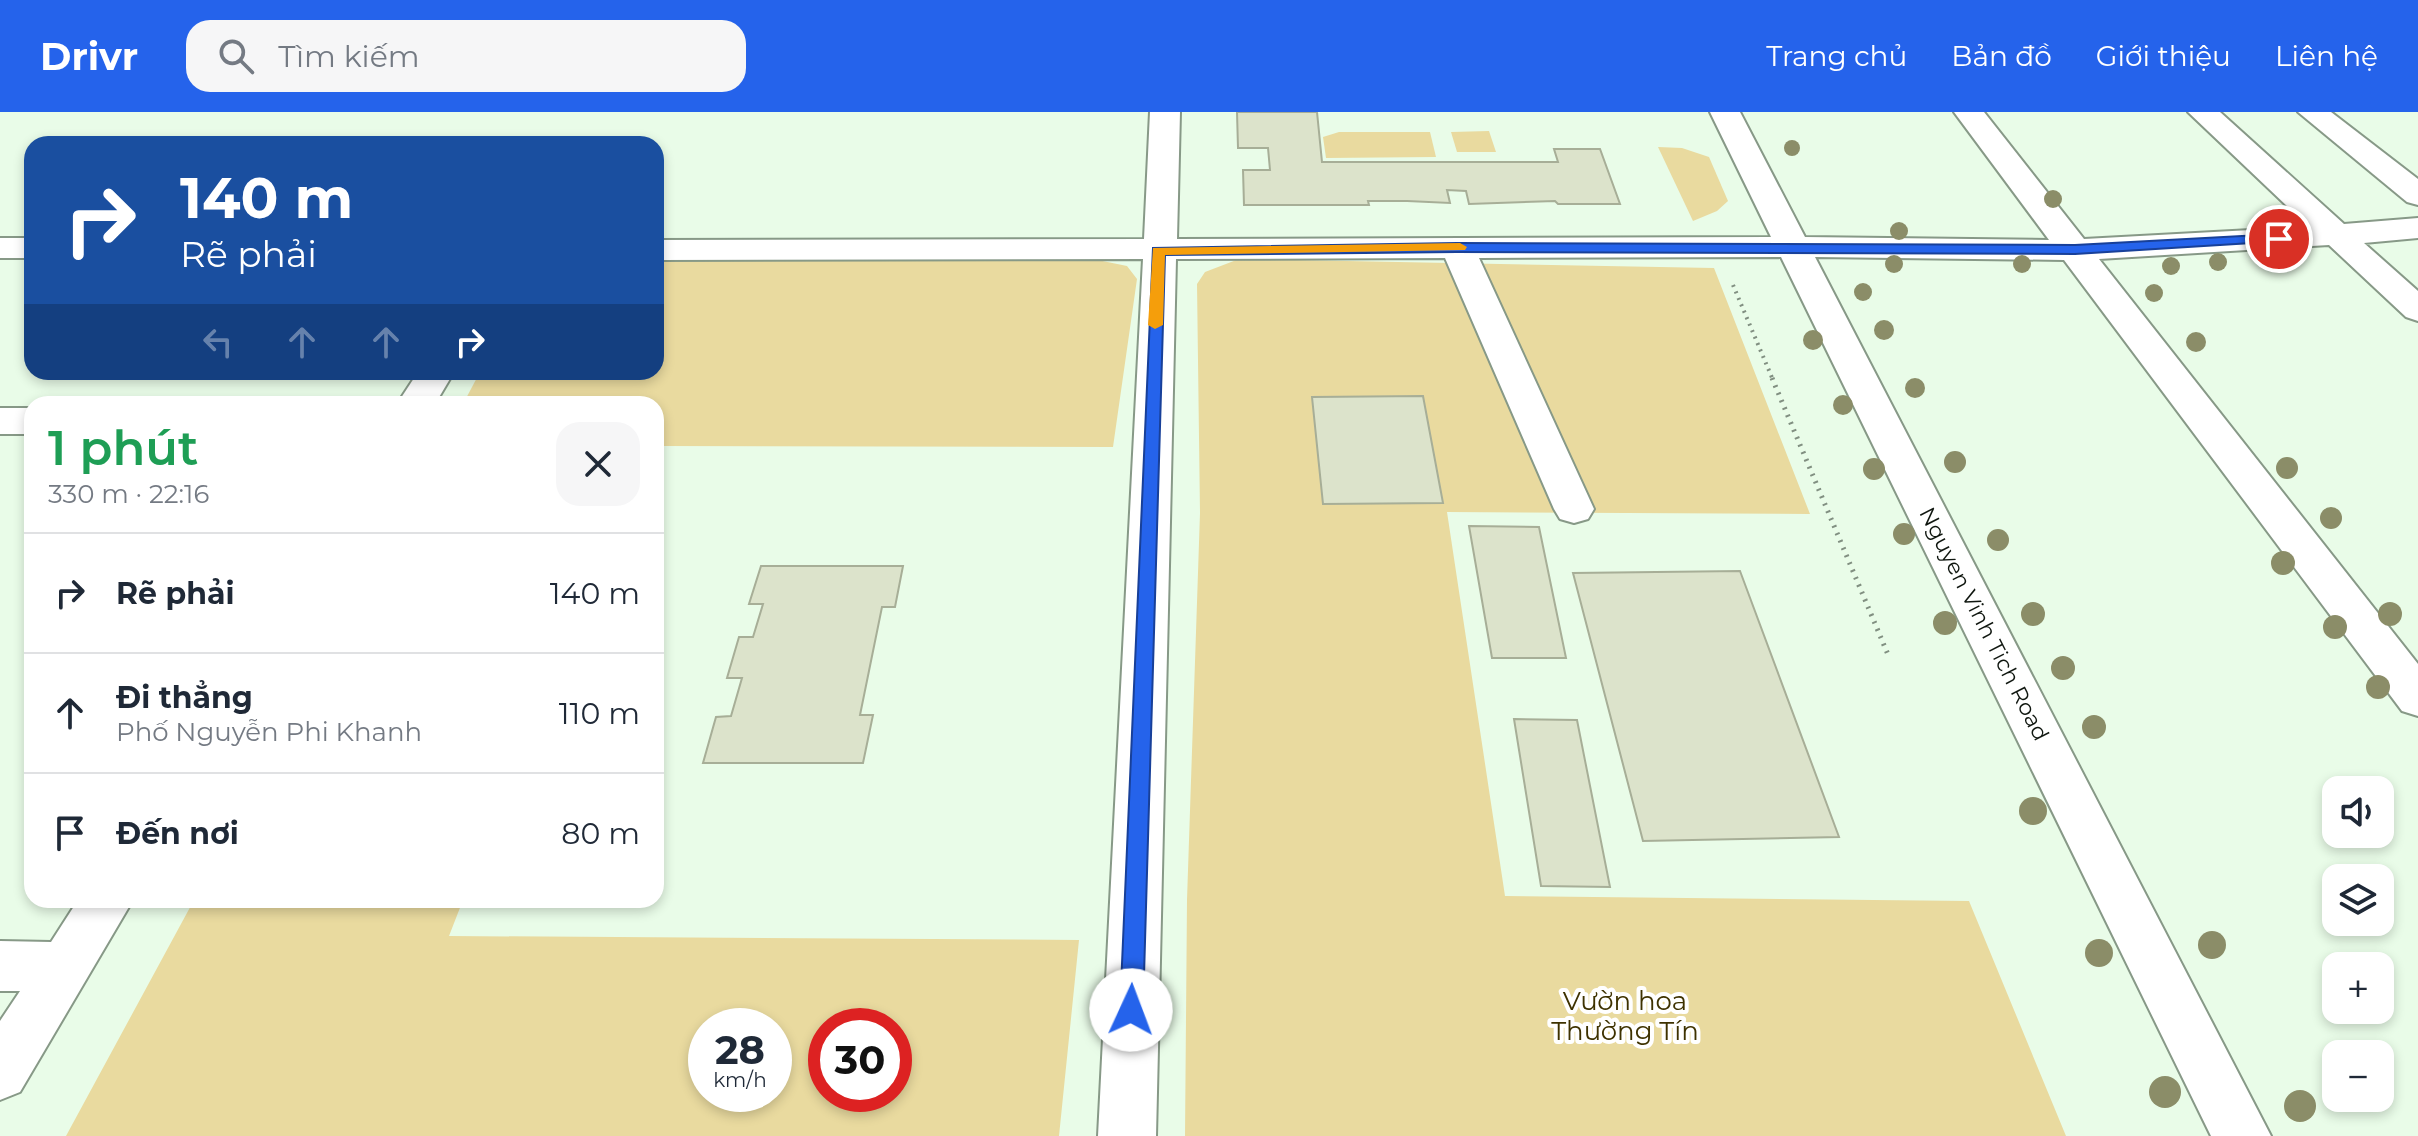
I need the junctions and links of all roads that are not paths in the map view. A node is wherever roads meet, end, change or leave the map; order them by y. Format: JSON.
{"nodes":[{"id":1,"x":1165,"y":112,"type":"edge"},
{"id":2,"x":1725,"y":112,"type":"edge"},
{"id":3,"x":1969,"y":112,"type":"edge"},
{"id":4,"x":2203,"y":112,"type":"edge"},
{"id":5,"x":2313,"y":112,"type":"edge"},
{"id":6,"x":2418,"y":195,"type":"edge"},
{"id":7,"x":2418,"y":228,"type":"edge"},
{"id":8,"x":2337,"y":235,"type":"junction"},
{"id":9,"x":1457,"y":247,"type":"junction"},
{"id":10,"x":1794,"y":247,"type":"junction"},
{"id":11,"x":0,"y":248,"type":"edge"},
{"id":12,"x":24,"y":248,"type":"edge"},
{"id":13,"x":664,"y":250,"type":"edge"},
{"id":14,"x":2075,"y":250,"type":"junction"},
{"id":15,"x":1158,"y":251,"type":"junction"},
{"id":16,"x":2418,"y":310,"type":"edge"},
{"id":17,"x":0,"y":421,"type":"edge"},
{"id":18,"x":24,"y":421,"type":"edge"},
{"id":19,"x":1574,"y":509,"type":"dead end"},
{"id":20,"x":2418,"y":698,"type":"edge"},
{"id":21,"x":102,"y":908,"type":"edge"},
{"id":22,"x":0,"y":966,"type":"edge"},
{"id":23,"x":66,"y":967,"type":"junction"},
{"id":24,"x":0,"y":1072,"type":"edge"},
{"id":25,"x":1127,"y":1136,"type":"edge"},
{"id":26,"x":2242,"y":1136,"type":"edge"}],
"edges":[{"from":1,"to":15,"type":"street"},
{"from":2,"to":10,"type":"street","name":"Nguyen Vinh Tich Road"},
{"from":3,"to":14,"type":"street"},
{"from":4,"to":8,"type":"street"},
{"from":5,"to":6,"type":"street"},
{"from":7,"to":8,"type":"street"},
{"from":8,"to":14,"type":"street"},
{"from":8,"to":16,"type":"street"},
{"from":9,"to":10,"type":"street"},
{"from":9,"to":15,"type":"street"},
{"from":9,"to":19,"type":"street"},
{"from":10,"to":14,"type":"street"},
{"from":10,"to":26,"type":"street","name":"Nguyen Vinh Tich Road"},
{"from":11,"to":12,"type":"street"},
{"from":13,"to":15,"type":"street"},
{"from":14,"to":20,"type":"street"},
{"from":15,"to":25,"type":"street"},
{"from":17,"to":18,"type":"street"},
{"from":21,"to":23,"type":"street"},
{"from":22,"to":23,"type":"street"},
{"from":23,"to":24,"type":"street"}]}
